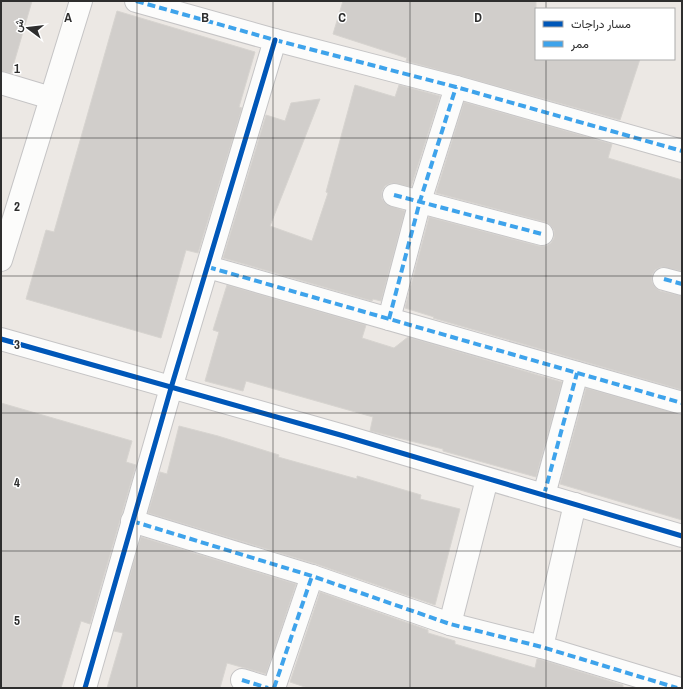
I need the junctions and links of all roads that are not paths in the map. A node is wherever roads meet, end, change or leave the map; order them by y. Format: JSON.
{"nodes":[{"id":1,"x":81,"y":1,"type":"edge"},
{"id":2,"x":136,"y":1,"type":"edge"},
{"id":3,"x":275,"y":40,"type":"junction"},
{"id":4,"x":1,"y":83,"type":"edge"},
{"id":5,"x":456,"y":87,"type":"junction"},
{"id":6,"x":51,"y":98,"type":"junction"},
{"id":7,"x":682,"y":151,"type":"edge"},
{"id":8,"x":394,"y":195,"type":"dead end"},
{"id":9,"x":420,"y":201,"type":"junction"},
{"id":10,"x":542,"y":234,"type":"dead end"},
{"id":11,"x":1,"y":260,"type":"edge"},
{"id":12,"x":208,"y":267,"type":"junction"},
{"id":13,"x":389,"y":319,"type":"junction"},
{"id":14,"x":1,"y":339,"type":"edge"},
{"id":15,"x":577,"y":373,"type":"junction"},
{"id":16,"x":171,"y":388,"type":"junction"},
{"id":17,"x":682,"y":402,"type":"edge"},
{"id":18,"x":487,"y":478,"type":"junction"},
{"id":19,"x":544,"y":495,"type":"junction"},
{"id":20,"x":574,"y":504,"type":"junction"},
{"id":21,"x":132,"y":521,"type":"junction"},
{"id":22,"x":682,"y":536,"type":"edge"},
{"id":23,"x":312,"y":576,"type":"junction"},
{"id":24,"x":450,"y":624,"type":"junction"},
{"id":25,"x":542,"y":647,"type":"junction"},
{"id":26,"x":242,"y":680,"type":"dead end"},
{"id":27,"x":85,"y":688,"type":"edge"},
{"id":28,"x":268,"y":688,"type":"edge"},
{"id":29,"x":274,"y":688,"type":"edge"},
{"id":30,"x":676,"y":688,"type":"edge"}],
"edges":[{"from":1,"to":6,"type":"street"},
{"from":2,"to":3,"type":"street"},
{"from":3,"to":5,"type":"street"},
{"from":3,"to":12,"type":"street"},
{"from":4,"to":6,"type":"street"},
{"from":5,"to":7,"type":"street"},
{"from":5,"to":9,"type":"street"},
{"from":6,"to":11,"type":"street"},
{"from":8,"to":9,"type":"street"},
{"from":9,"to":10,"type":"street"},
{"from":9,"to":13,"type":"street"},
{"from":12,"to":13,"type":"street"},
{"from":12,"to":16,"type":"street"},
{"from":13,"to":15,"type":"street"},
{"from":14,"to":16,"type":"street"},
{"from":15,"to":17,"type":"street"},
{"from":15,"to":19,"type":"street"},
{"from":16,"to":18,"type":"street"},
{"from":16,"to":21,"type":"street"},
{"from":18,"to":19,"type":"street"},
{"from":18,"to":24,"type":"street"},
{"from":19,"to":20,"type":"street"},
{"from":20,"to":22,"type":"street"},
{"from":20,"to":25,"type":"street"},
{"from":21,"to":23,"type":"street"},
{"from":21,"to":27,"type":"street"},
{"from":23,"to":24,"type":"street"},
{"from":23,"to":29,"type":"street"},
{"from":24,"to":25,"type":"street"},
{"from":25,"to":30,"type":"street"},
{"from":26,"to":28,"type":"street"}]}
